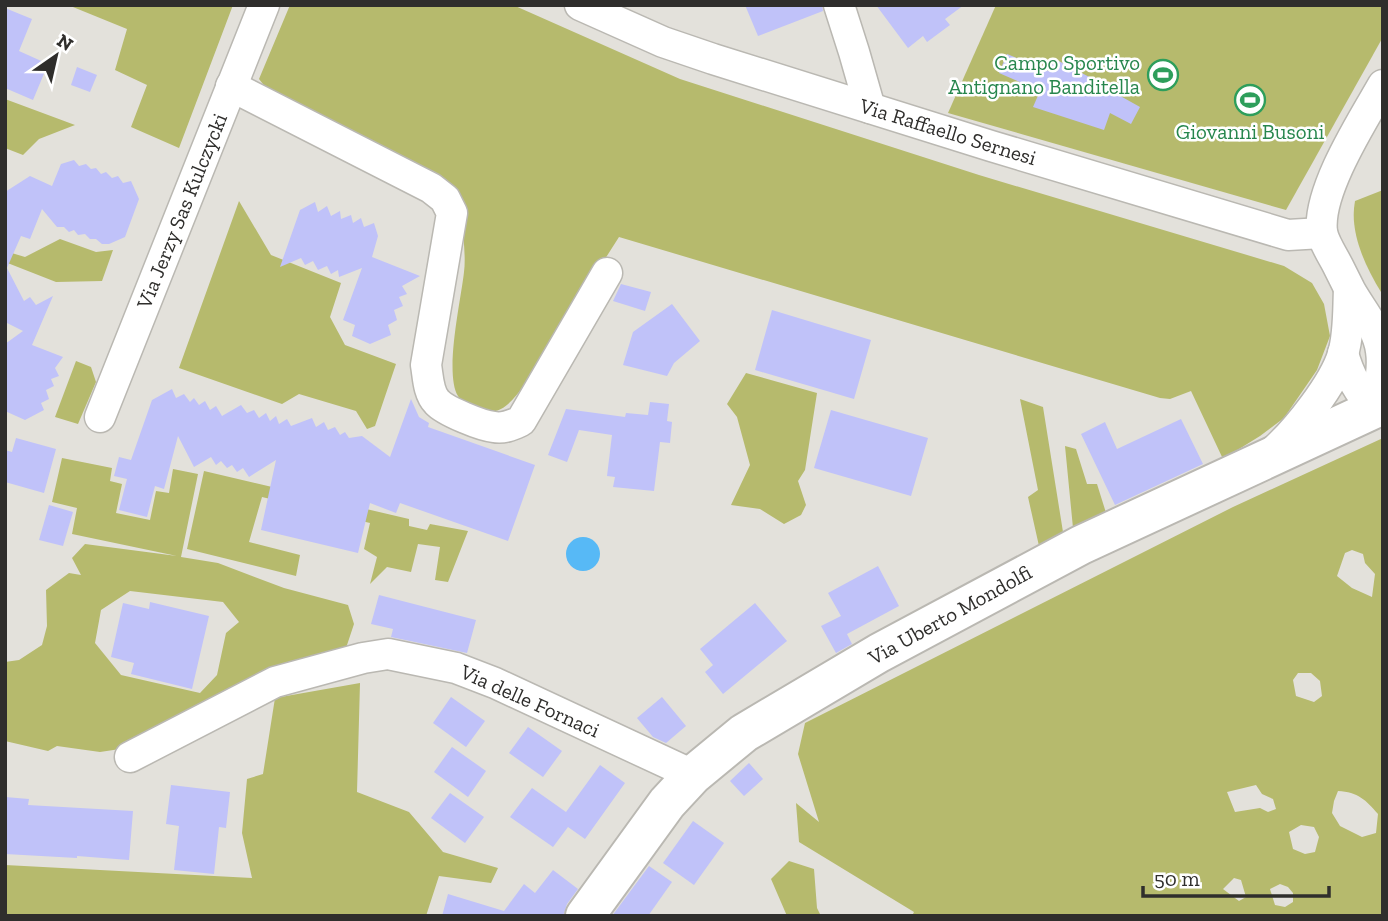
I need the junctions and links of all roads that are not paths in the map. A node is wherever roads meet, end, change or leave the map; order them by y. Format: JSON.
{"nodes":[{"id":1,"x":264,"y":5,"type":"edge"},
{"id":2,"x":580,"y":5,"type":"edge"},
{"id":3,"x":839,"y":5,"type":"edge"},
{"id":4,"x":1383,"y":85,"type":"edge"},
{"id":5,"x":231,"y":86,"type":"junction"},
{"id":6,"x":870,"y":108,"type":"junction"},
{"id":7,"x":1322,"y":233,"type":"junction"},
{"id":8,"x":607,"y":274,"type":"dead end"},
{"id":9,"x":1349,"y":289,"type":"junction"},
{"id":10,"x":1383,"y":318,"type":"edge"},
{"id":11,"x":1343,"y":353,"type":"junction"},
{"id":12,"x":1378,"y":407,"type":"edge"},
{"id":13,"x":100,"y":416,"type":"dead end"},
{"id":14,"x":1264,"y":461,"type":"junction"},
{"id":15,"x":130,"y":757,"type":"dead end"},
{"id":16,"x":692,"y":775,"type":"junction"},
{"id":17,"x":585,"y":916,"type":"edge"}],
"edges":[{"from":1,"to":5,"type":"street","name":"Via Jerzy Sas Kulczycki"},
{"from":2,"to":6,"type":"street","name":"Via Raffaello Sernesi"},
{"from":3,"to":6,"type":"street"},
{"from":4,"to":7,"type":"street"},
{"from":5,"to":8,"type":"street"},
{"from":5,"to":13,"type":"street","name":"Via Jerzy Sas Kulczycki"},
{"from":6,"to":7,"type":"street","name":"Via Raffaello Sernesi"},
{"from":7,"to":9,"type":"street"},
{"from":9,"to":10,"type":"street"},
{"from":9,"to":11,"type":"street"},
{"from":9,"to":12,"type":"street"},
{"from":11,"to":12,"type":"street"},
{"from":11,"to":14,"type":"street"},
{"from":12,"to":14,"type":"main road","name":"Via Uberto Mondolfi"},
{"from":14,"to":16,"type":"main road","name":"Via Uberto Mondolfi"},
{"from":15,"to":16,"type":"street","name":"Via delle Fornaci"},
{"from":16,"to":17,"type":"main road","name":"Via Uberto Mondolfi"}]}
